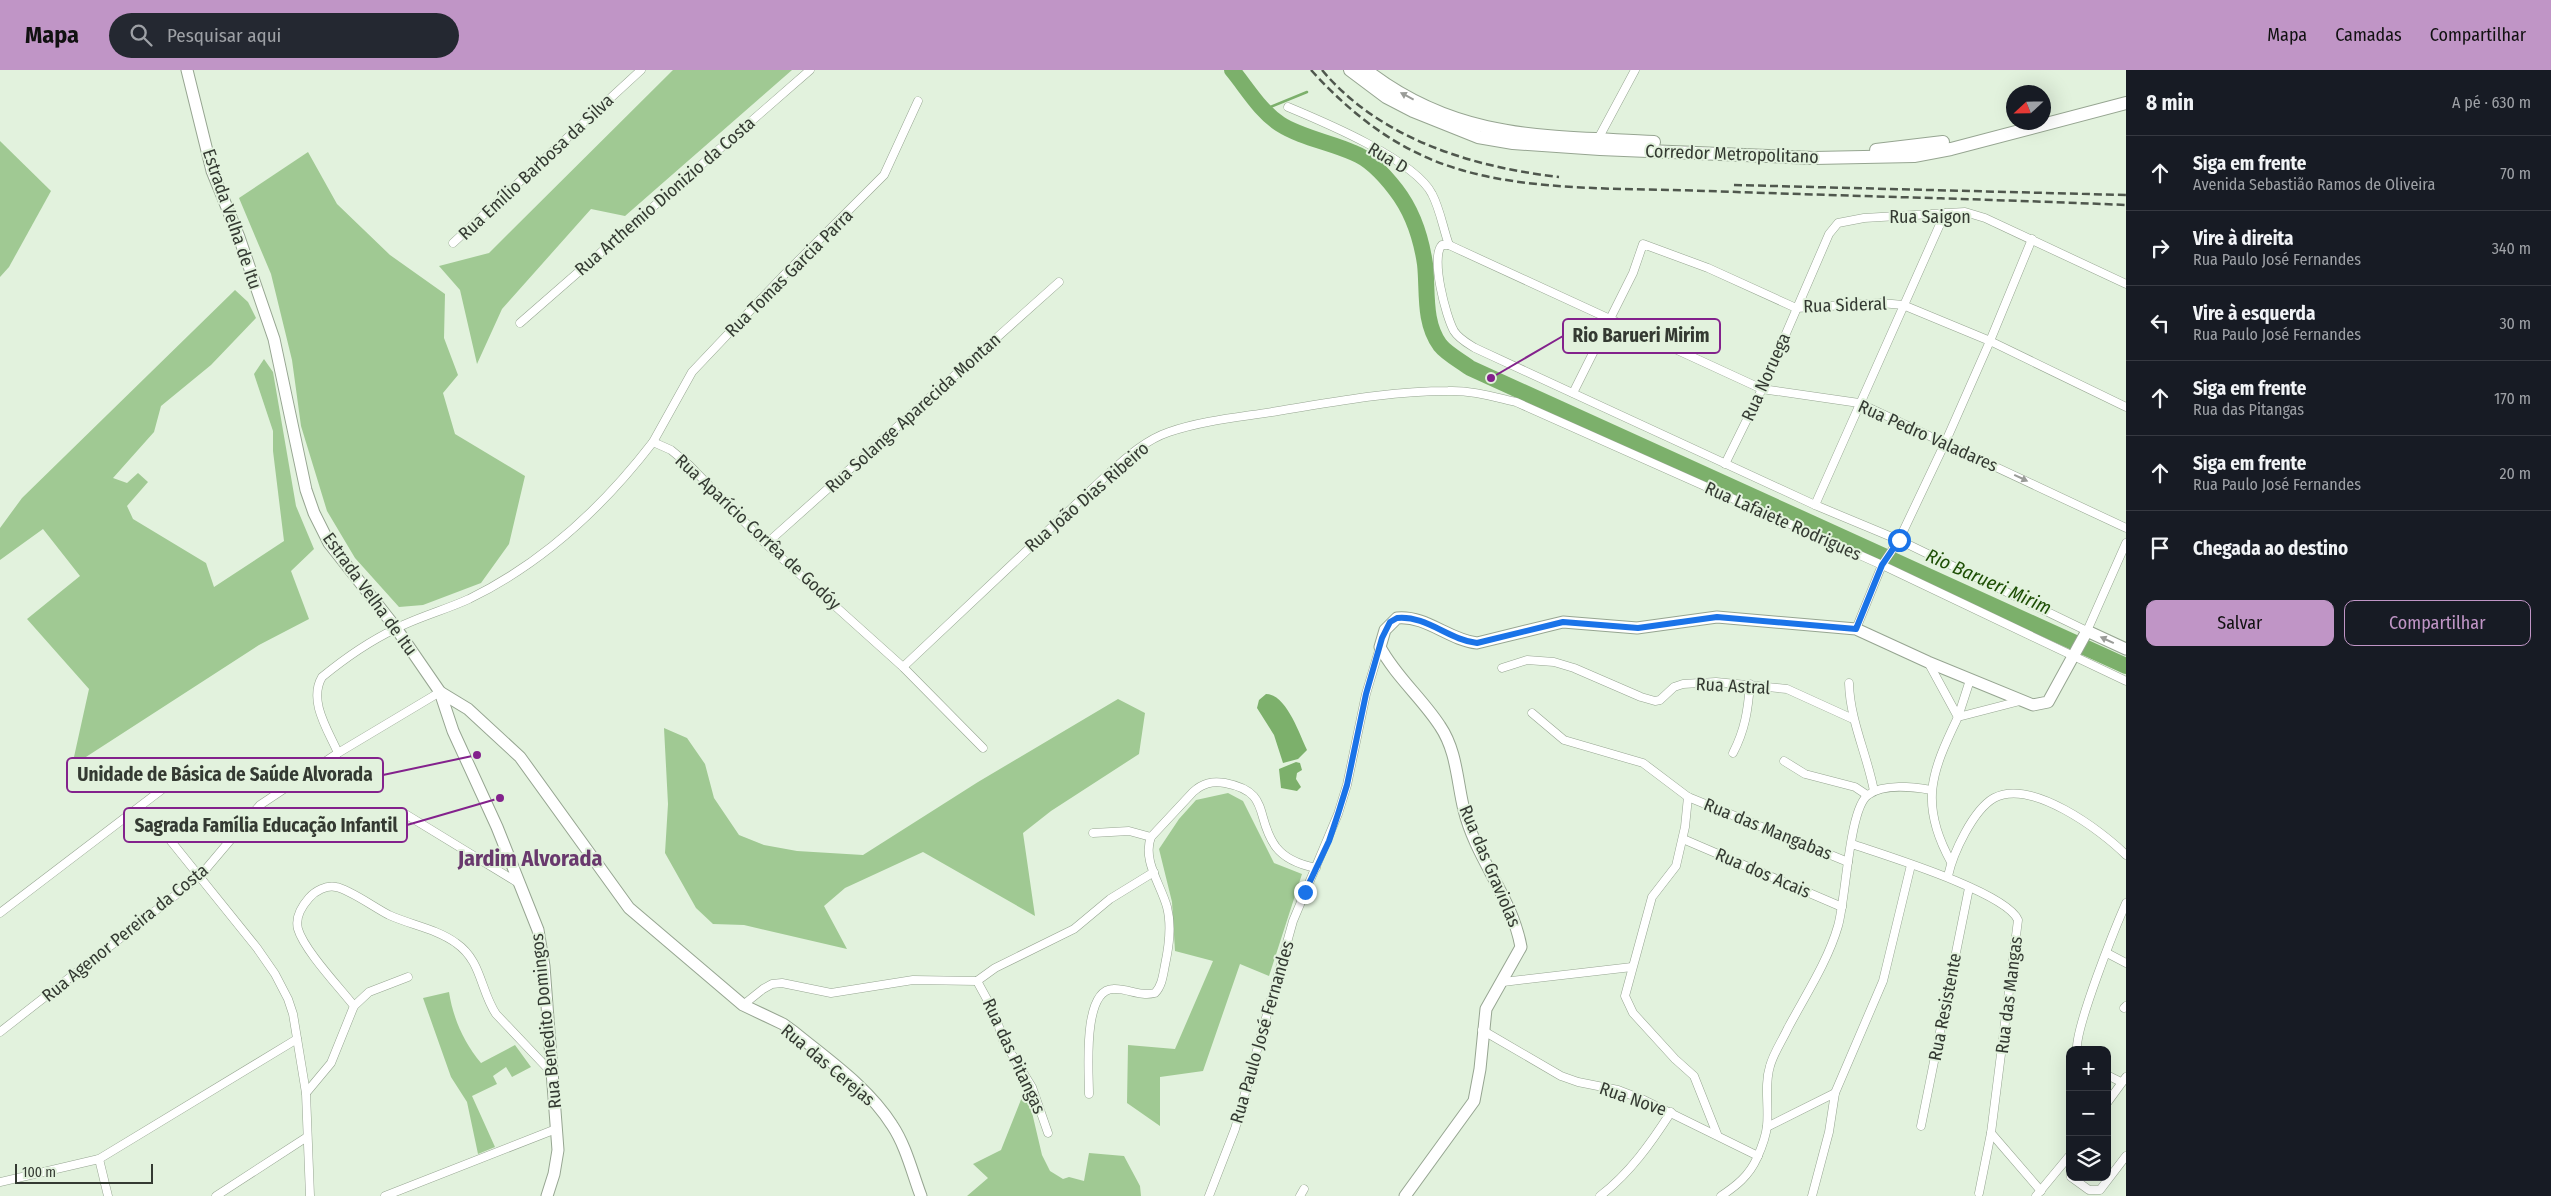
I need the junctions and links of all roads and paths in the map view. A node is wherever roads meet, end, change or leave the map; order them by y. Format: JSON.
{"nodes":[{"id":1,"x":187,"y":70,"type":"edge"},
{"id":2,"x":641,"y":70,"type":"edge"},
{"id":3,"x":810,"y":70,"type":"edge"},
{"id":4,"x":1350,"y":70,"type":"edge"},
{"id":5,"x":1366,"y":70,"type":"edge"},
{"id":6,"x":1635,"y":70,"type":"edge"},
{"id":7,"x":2126,"y":96,"type":"edge"},
{"id":8,"x":918,"y":100,"type":"dead end"},
{"id":9,"x":2126,"y":104,"type":"edge"},
{"id":10,"x":1288,"y":108,"type":"dead end"},
{"id":11,"x":2051,"y":115,"type":"edge"},
{"id":12,"x":2006,"y":126,"type":"edge"},
{"id":13,"x":1598,"y":139,"type":"junction"},
{"id":14,"x":1945,"y":213,"type":"junction"},
{"id":15,"x":1829,"y":234,"type":"joint"},
{"id":16,"x":2032,"y":239,"type":"junction"},
{"id":17,"x":454,"y":243,"type":"dead end"},
{"id":18,"x":1449,"y":245,"type":"junction"},
{"id":19,"x":1058,"y":282,"type":"dead end"},
{"id":20,"x":2126,"y":284,"type":"edge"},
{"id":21,"x":1903,"y":305,"type":"junction"},
{"id":22,"x":1796,"y":308,"type":"junction"},
{"id":23,"x":1610,"y":319,"type":"junction"},
{"id":24,"x":520,"y":323,"type":"dead end"},
{"id":25,"x":1990,"y":342,"type":"junction"},
{"id":26,"x":1762,"y":388,"type":"junction"},
{"id":27,"x":1430,"y":392,"type":"joint"},
{"id":28,"x":1573,"y":392,"type":"junction"},
{"id":29,"x":1859,"y":403,"type":"junction"},
{"id":30,"x":2126,"y":407,"type":"edge"},
{"id":31,"x":653,"y":442,"type":"junction"},
{"id":32,"x":1945,"y":443,"type":"junction"},
{"id":33,"x":1725,"y":464,"type":"junction"},
{"id":34,"x":1815,"y":505,"type":"junction"},
{"id":35,"x":2126,"y":528,"type":"edge"},
{"id":36,"x":2126,"y":542,"type":"edge"},
{"id":37,"x":1897,"y":543,"type":"junction"},
{"id":38,"x":766,"y":544,"type":"junction"},
{"id":39,"x":1884,"y":562,"type":"junction"},
{"id":40,"x":396,"y":628,"type":"junction"},
{"id":41,"x":1856,"y":629,"type":"junction"},
{"id":42,"x":2086,"y":633,"type":"junction"},
{"id":43,"x":1380,"y":647,"type":"junction"},
{"id":44,"x":2126,"y":649,"type":"edge"},
{"id":45,"x":2076,"y":654,"type":"junction"},
{"id":46,"x":1928,"y":662,"type":"junction"},
{"id":47,"x":903,"y":667,"type":"junction"},
{"id":48,"x":1502,"y":668,"type":"dead end"},
{"id":49,"x":1970,"y":680,"type":"junction"},
{"id":50,"x":2126,"y":681,"type":"edge"},
{"id":51,"x":1850,"y":683,"type":"dead end"},
{"id":52,"x":1750,"y":684,"type":"junction"},
{"id":53,"x":440,"y":692,"type":"junction"},
{"id":54,"x":2021,"y":700,"type":"junction"},
{"id":55,"x":1532,"y":713,"type":"dead end"},
{"id":56,"x":1958,"y":717,"type":"junction"},
{"id":57,"x":1853,"y":719,"type":"junction"},
{"id":58,"x":983,"y":748,"type":"dead end"},
{"id":59,"x":338,"y":752,"type":"junction"},
{"id":60,"x":1733,"y":753,"type":"dead end"},
{"id":61,"x":1784,"y":761,"type":"dead end"},
{"id":62,"x":198,"y":762,"type":"dead end"},
{"id":63,"x":1931,"y":790,"type":"junction"},
{"id":64,"x":1870,"y":793,"type":"junction"},
{"id":65,"x":1688,"y":797,"type":"junction"},
{"id":66,"x":402,"y":812,"type":"dead end"},
{"id":67,"x":1092,"y":833,"type":"dead end"},
{"id":68,"x":166,"y":835,"type":"dead end"},
{"id":69,"x":1150,"y":837,"type":"junction"},
{"id":70,"x":1683,"y":839,"type":"junction"},
{"id":71,"x":1852,"y":844,"type":"junction"},
{"id":72,"x":2126,"y":855,"type":"edge"},
{"id":73,"x":1848,"y":862,"type":"junction"},
{"id":74,"x":1951,"y":862,"type":"junction"},
{"id":75,"x":1911,"y":865,"type":"junction"},
{"id":76,"x":1316,"y":868,"type":"junction"},
{"id":77,"x":1154,"y":872,"type":"junction"},
{"id":78,"x":200,"y":876,"type":"junction"},
{"id":79,"x":1948,"y":876,"type":"junction"},
{"id":80,"x":522,"y":885,"type":"junction"},
{"id":81,"x":1969,"y":888,"type":"junction"},
{"id":82,"x":2126,"y":904,"type":"edge"},
{"id":83,"x":1842,"y":907,"type":"junction"},
{"id":84,"x":0,"y":913,"type":"edge"},
{"id":85,"x":2108,"y":953,"type":"junction"},
{"id":86,"x":2126,"y":964,"type":"edge"},
{"id":87,"x":1632,"y":967,"type":"junction"},
{"id":88,"x":408,"y":977,"type":"dead end"},
{"id":89,"x":977,"y":981,"type":"junction"},
{"id":90,"x":1503,"y":982,"type":"junction"},
{"id":91,"x":743,"y":1005,"type":"junction"},
{"id":92,"x":354,"y":1006,"type":"junction"},
{"id":93,"x":1482,"y":1030,"type":"junction"},
{"id":94,"x":0,"y":1032,"type":"edge"},
{"id":95,"x":297,"y":1039,"type":"junction"},
{"id":96,"x":2078,"y":1046,"type":"edge"},
{"id":97,"x":552,"y":1073,"type":"junction"},
{"id":98,"x":2111,"y":1076,"type":"edge"},
{"id":99,"x":2124,"y":1080,"type":"edge"},
{"id":100,"x":306,"y":1093,"type":"junction"},
{"id":101,"x":1835,"y":1093,"type":"junction"},
{"id":102,"x":1089,"y":1094,"type":"dead end"},
{"id":103,"x":2111,"y":1098,"type":"edge"},
{"id":104,"x":1672,"y":1112,"type":"junction"},
{"id":105,"x":1921,"y":1126,"type":"dead end"},
{"id":106,"x":1767,"y":1128,"type":"junction"},
{"id":107,"x":556,"y":1129,"type":"junction"},
{"id":108,"x":1048,"y":1133,"type":"dead end"},
{"id":109,"x":1991,"y":1133,"type":"junction"},
{"id":110,"x":1716,"y":1134,"type":"junction"},
{"id":111,"x":306,"y":1137,"type":"junction"},
{"id":112,"x":1758,"y":1156,"type":"junction"},
{"id":113,"x":2126,"y":1156,"type":"edge"},
{"id":114,"x":99,"y":1159,"type":"junction"},
{"id":115,"x":2066,"y":1161,"type":"edge"},
{"id":116,"x":2060,"y":1170,"type":"junction"},
{"id":117,"x":2066,"y":1174,"type":"edge"},
{"id":118,"x":2111,"y":1176,"type":"edge"},
{"id":119,"x":2076,"y":1181,"type":"edge"},
{"id":120,"x":2107,"y":1181,"type":"edge"},
{"id":121,"x":0,"y":1182,"type":"edge"},
{"id":122,"x":1979,"y":1192,"type":"dead end"},
{"id":123,"x":2038,"y":1194,"type":"edge"},
{"id":124,"x":108,"y":1196,"type":"edge"},
{"id":125,"x":216,"y":1196,"type":"edge"},
{"id":126,"x":310,"y":1196,"type":"edge"},
{"id":127,"x":385,"y":1196,"type":"edge"},
{"id":128,"x":547,"y":1196,"type":"edge"},
{"id":129,"x":921,"y":1196,"type":"edge"},
{"id":130,"x":1209,"y":1196,"type":"edge"},
{"id":131,"x":1405,"y":1196,"type":"edge"},
{"id":132,"x":1600,"y":1196,"type":"edge"},
{"id":133,"x":1720,"y":1196,"type":"edge"},
{"id":134,"x":1812,"y":1196,"type":"edge"}],
"edges":[{"from":1,"to":40,"type":"main road","name":"Estrada Velha de Itu"},
{"from":2,"to":17,"type":"street","name":"Rua Emílio Barbosa da Silva"},
{"from":3,"to":24,"type":"street","name":"Rua Arthemio Dionizio da Costa"},
{"from":4,"to":9,"type":"main road","name":"Corredor Metropolitano"},
{"from":13,"to":5,"type":"main road","one_way":true},
{"from":6,"to":13,"type":"street"},
{"from":7,"to":11,"type":"main road"},
{"from":8,"to":31,"type":"street","name":"Rua Tomas Garcia Parra"},
{"from":10,"to":18,"type":"street","name":"Rua D"},
{"from":12,"to":13,"type":"main road"},
{"from":14,"to":15,"type":"street","name":"Rua Saigon"},
{"from":14,"to":16,"type":"street","name":"Rua Saigon"},
{"from":14,"to":21,"type":"street"},
{"from":15,"to":22,"type":"street","name":"Rua Noruega"},
{"from":16,"to":20,"type":"street","name":"Rua Saigon"},
{"from":16,"to":25,"type":"street"},
{"from":18,"to":23,"type":"street","name":"Rua Pedro Valadares"},
{"from":18,"to":28,"type":"street","name":"Rua Lafaiete Rodrigues"},
{"from":19,"to":38,"type":"street","name":"Rua Solange Aparecida Montan"},
{"from":21,"to":22,"type":"street","name":"Rua Sideral"},
{"from":21,"to":25,"type":"street","name":"Rua Sideral"},
{"from":21,"to":29,"type":"street"},
{"from":22,"to":23,"type":"street","name":"Rua Sideral"},
{"from":22,"to":26,"type":"street","name":"Rua Noruega"},
{"from":23,"to":26,"type":"street","name":"Rua Pedro Valadares"},
{"from":23,"to":28,"type":"street"},
{"from":25,"to":30,"type":"street","name":"Rua Sideral"},
{"from":25,"to":32,"type":"street"},
{"from":26,"to":29,"type":"street","name":"Rua Pedro Valadares"},
{"from":26,"to":33,"type":"street","name":"Rua Noruega"},
{"from":27,"to":39,"type":"street","name":"Rua Lafaiete Rodrigues"},
{"from":27,"to":47,"type":"street","name":"Rua João Dias Ribeiro"},
{"from":28,"to":33,"type":"street","name":"Rua Lafaiete Rodrigues"},
{"from":29,"to":32,"type":"street","name":"Rua Pedro Valadares"},
{"from":29,"to":34,"type":"street"},
{"from":31,"to":38,"type":"street","name":"Rua Aparício Corrêa de Godóy"},
{"from":31,"to":40,"type":"street"},
{"from":32,"to":35,"type":"street","name":"Rua Pedro Valadares","one_way":true},
{"from":32,"to":37,"type":"street"},
{"from":33,"to":34,"type":"street","name":"Rua Lafaiete Rodrigues"},
{"from":34,"to":37,"type":"street","name":"Rua Lafaiete Rodrigues"},
{"from":36,"to":42,"type":"street"},
{"from":37,"to":39,"type":"street"},
{"from":37,"to":42,"type":"street","name":"Rua Lafaiete Rodrigues"},
{"from":38,"to":47,"type":"street","name":"Rua Aparício Corrêa de Godóy"},
{"from":39,"to":41,"type":"street"},
{"from":39,"to":45,"type":"street","name":"Rua Lafaiete Rodrigues"},
{"from":40,"to":53,"type":"main road","name":"Estrada Velha de Itu"},
{"from":40,"to":59,"type":"street"},
{"from":41,"to":43,"type":"main road"},
{"from":41,"to":46,"type":"main road"},
{"from":44,"to":42,"type":"main road","one_way":true},
{"from":42,"to":45,"type":"main road"},
{"from":43,"to":76,"type":"street"},
{"from":43,"to":90,"type":"main road","name":"Rua das Graviolas"},
{"from":45,"to":50,"type":"street","name":"Rua Lafaiete Rodrigues"},
{"from":45,"to":54,"type":"main road"},
{"from":46,"to":49,"type":"main road"},
{"from":46,"to":56,"type":"street"},
{"from":47,"to":58,"type":"street","name":"Rua Aparício Corrêa de Godóy"},
{"from":48,"to":52,"type":"street","name":"Rua Astral"},
{"from":49,"to":54,"type":"main road"},
{"from":49,"to":56,"type":"street"},
{"from":51,"to":57,"type":"street"},
{"from":52,"to":57,"type":"street","name":"Rua Astral"},
{"from":52,"to":60,"type":"street"},
{"from":53,"to":59,"type":"street","name":"Rua Agenor Pereira da Costa"},
{"from":53,"to":80,"type":"main road","name":"Rua Benedito Domingos"},
{"from":53,"to":91,"type":"main road","name":"Estrada Velha de Itu"},
{"from":54,"to":56,"type":"street"},
{"from":55,"to":65,"type":"street","name":"Rua das Mangabas"},
{"from":56,"to":63,"type":"street"},
{"from":57,"to":64,"type":"street"},
{"from":59,"to":78,"type":"street","name":"Rua Agenor Pereira da Costa"},
{"from":61,"to":64,"type":"street"},
{"from":62,"to":84,"type":"street"},
{"from":63,"to":64,"type":"street"},
{"from":63,"to":74,"type":"street"},
{"from":64,"to":71,"type":"street"},
{"from":65,"to":70,"type":"street","name":"Rua das Mangabas"},
{"from":65,"to":73,"type":"street","name":"Rua das Mangabas"},
{"from":66,"to":80,"type":"street"},
{"from":67,"to":69,"type":"street"},
{"from":68,"to":78,"type":"street"},
{"from":69,"to":76,"type":"street"},
{"from":69,"to":77,"type":"street"},
{"from":70,"to":83,"type":"street","name":"Rua dos Acais"},
{"from":70,"to":87,"type":"street","name":"Rua das Mangabas"},
{"from":71,"to":73,"type":"street"},
{"from":71,"to":75,"type":"street","name":"Rua das Mangas"},
{"from":72,"to":74,"type":"street"},
{"from":73,"to":83,"type":"street"},
{"from":74,"to":79,"type":"street"},
{"from":75,"to":79,"type":"street","name":"Rua das Mangas"},
{"from":75,"to":101,"type":"street"},
{"from":76,"to":130,"type":"street","name":"Rua Paulo José Fernandes"},
{"from":77,"to":89,"type":"street"},
{"from":77,"to":102,"type":"street"},
{"from":78,"to":94,"type":"street","name":"Rua Agenor Pereira da Costa"},
{"from":78,"to":95,"type":"street"},
{"from":79,"to":81,"type":"street","name":"Rua das Mangas"},
{"from":80,"to":97,"type":"main road","name":"Rua Benedito Domingos"},
{"from":81,"to":105,"type":"street","name":"Rua Resistente"},
{"from":81,"to":109,"type":"street","name":"Rua das Mangas"},
{"from":82,"to":85,"type":"street"},
{"from":83,"to":106,"type":"street"},
{"from":85,"to":86,"type":"street"},
{"from":85,"to":96,"type":"street"},
{"from":87,"to":90,"type":"street"},
{"from":87,"to":110,"type":"street","name":"Rua das Mangabas"},
{"from":88,"to":92,"type":"street"},
{"from":89,"to":91,"type":"street"},
{"from":89,"to":108,"type":"street","name":"Rua das Pitangas"},
{"from":90,"to":93,"type":"main road","name":"Rua das Graviolas"},
{"from":91,"to":129,"type":"main road","name":"Rua das Cerejas"},
{"from":92,"to":97,"type":"street"},
{"from":92,"to":100,"type":"street"},
{"from":93,"to":104,"type":"street","name":"Rua Nove"},
{"from":93,"to":131,"type":"main road","name":"Rua das Graviolas"},
{"from":95,"to":100,"type":"street"},
{"from":95,"to":114,"type":"street"},
{"from":97,"to":107,"type":"main road","name":"Rua Benedito Domingos"},
{"from":98,"to":99,"type":"street"},
{"from":99,"to":103,"type":"street"},
{"from":100,"to":111,"type":"street"},
{"from":101,"to":106,"type":"street"},
{"from":101,"to":134,"type":"street"},
{"from":104,"to":110,"type":"street","name":"Rua Nove"},
{"from":104,"to":132,"type":"street"},
{"from":106,"to":112,"type":"street"},
{"from":107,"to":127,"type":"street"},
{"from":107,"to":128,"type":"main road","name":"Rua Benedito Domingos"},
{"from":109,"to":122,"type":"street","name":"Rua das Mangas"},
{"from":109,"to":123,"type":"street"},
{"from":110,"to":112,"type":"street","name":"Rua Nove"},
{"from":111,"to":125,"type":"street"},
{"from":111,"to":126,"type":"street"},
{"from":112,"to":133,"type":"street"},
{"from":113,"to":118,"type":"street"},
{"from":114,"to":121,"type":"street"},
{"from":114,"to":124,"type":"street"},
{"from":115,"to":116,"type":"street"},
{"from":116,"to":117,"type":"street"},
{"from":116,"to":123,"type":"street"},
{"from":119,"to":120,"type":"street"}]}
